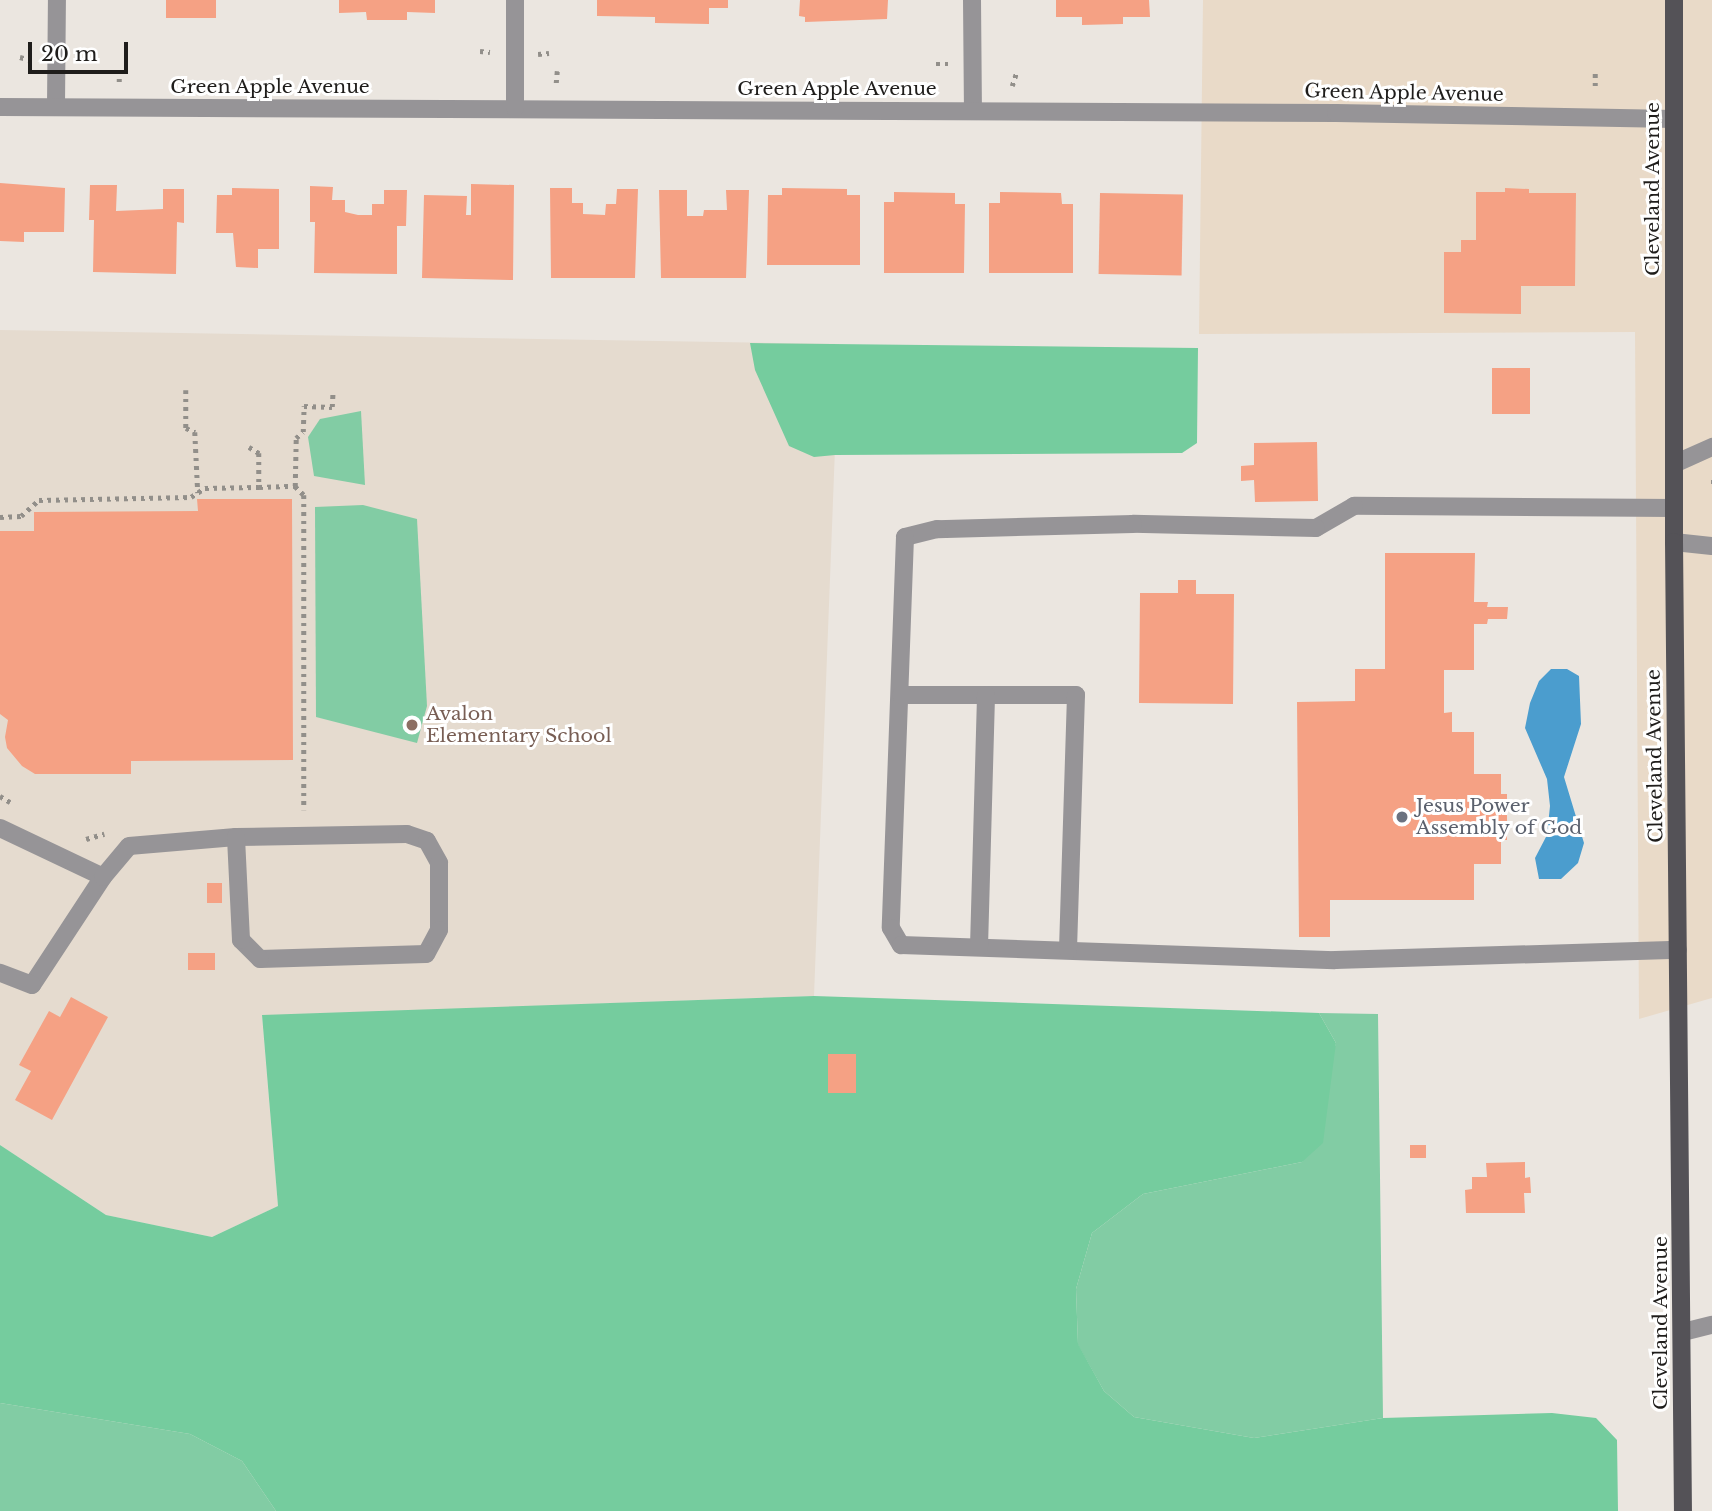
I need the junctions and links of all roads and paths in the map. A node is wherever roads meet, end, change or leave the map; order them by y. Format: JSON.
{"nodes":[{"id":1,"x":57,"y":0,"type":"edge"},
{"id":2,"x":515,"y":0,"type":"edge"},
{"id":3,"x":972,"y":0,"type":"edge"},
{"id":4,"x":1674,"y":0,"type":"edge"},
{"id":5,"x":20,"y":57,"type":"dead end"},
{"id":6,"x":35,"y":61,"type":"dead end"},
{"id":7,"x":936,"y":64,"type":"dead end"},
{"id":8,"x":949,"y":64,"type":"dead end"},
{"id":9,"x":119,"y":69,"type":"dead end"},
{"id":10,"x":557,"y":71,"type":"dead end"},
{"id":11,"x":1595,"y":73,"type":"dead end"},
{"id":12,"x":1016,"y":74,"type":"dead end"},
{"id":13,"x":119,"y":82,"type":"dead end"},
{"id":14,"x":556,"y":83,"type":"dead end"},
{"id":15,"x":1595,"y":86,"type":"dead end"},
{"id":16,"x":1012,"y":87,"type":"dead end"},
{"id":17,"x":56,"y":106,"type":"junction"},
{"id":18,"x":0,"y":107,"type":"edge"},
{"id":19,"x":515,"y":108,"type":"junction"},
{"id":20,"x":973,"y":111,"type":"junction"},
{"id":21,"x":1674,"y":119,"type":"junction"},
{"id":22,"x":186,"y":390,"type":"dead end"},
{"id":23,"x":333,"y":390,"type":"dead end"},
{"id":24,"x":249,"y":447,"type":"dead end"},
{"id":25,"x":1712,"y":447,"type":"edge"},
{"id":26,"x":1674,"y":464,"type":"junction"},
{"id":27,"x":259,"y":486,"type":"junction"},
{"id":28,"x":295,"y":486,"type":"junction"},
{"id":29,"x":198,"y":492,"type":"junction"},
{"id":30,"x":1674,"y":508,"type":"junction"},
{"id":31,"x":0,"y":517,"type":"edge"},
{"id":32,"x":1674,"y":542,"type":"junction"},
{"id":33,"x":1712,"y":546,"type":"edge"},
{"id":34,"x":901,"y":695,"type":"junction"},
{"id":35,"x":986,"y":695,"type":"junction"},
{"id":36,"x":0,"y":796,"type":"edge"},
{"id":37,"x":21,"y":809,"type":"dead end"},
{"id":38,"x":294,"y":810,"type":"dead end"},
{"id":39,"x":0,"y":828,"type":"edge"},
{"id":40,"x":110,"y":831,"type":"dead end"},
{"id":41,"x":236,"y":837,"type":"junction"},
{"id":42,"x":78,"y":839,"type":"dead end"},
{"id":43,"x":103,"y":877,"type":"junction"},
{"id":44,"x":979,"y":947,"type":"junction"},
{"id":45,"x":1068,"y":950,"type":"junction"},
{"id":46,"x":1678,"y":950,"type":"junction"},
{"id":47,"x":0,"y":973,"type":"edge"},
{"id":48,"x":1712,"y":1325,"type":"edge"},
{"id":49,"x":1683,"y":1332,"type":"junction"},
{"id":50,"x":1683,"y":1511,"type":"edge"}],
"edges":[{"from":1,"to":17,"type":"street"},
{"from":2,"to":19,"type":"street"},
{"from":3,"to":20,"type":"street"},
{"from":4,"to":21,"type":"main road","name":"Cleveland Avenue"},
{"from":5,"to":6,"type":"path"},
{"from":7,"to":8,"type":"path"},
{"from":9,"to":13,"type":"path"},
{"from":10,"to":14,"type":"path"},
{"from":11,"to":15,"type":"path"},
{"from":12,"to":16,"type":"path"},
{"from":17,"to":18,"type":"street","name":"Green Apple Avenue"},
{"from":17,"to":19,"type":"street","name":"Green Apple Avenue"},
{"from":19,"to":20,"type":"street","name":"Green Apple Avenue"},
{"from":20,"to":21,"type":"street","name":"Green Apple Avenue"},
{"from":21,"to":26,"type":"main road","name":"Cleveland Avenue"},
{"from":22,"to":29,"type":"path"},
{"from":23,"to":28,"type":"path"},
{"from":24,"to":27,"type":"path"},
{"from":25,"to":26,"type":"street"},
{"from":26,"to":30,"type":"main road","name":"Cleveland Avenue"},
{"from":27,"to":28,"type":"path"},
{"from":27,"to":29,"type":"path"},
{"from":28,"to":38,"type":"path"},
{"from":29,"to":31,"type":"path"},
{"from":30,"to":32,"type":"main road","name":"Cleveland Avenue"},
{"from":30,"to":34,"type":"street"},
{"from":32,"to":33,"type":"street"},
{"from":32,"to":46,"type":"main road","name":"Cleveland Avenue"},
{"from":34,"to":35,"type":"street"},
{"from":34,"to":44,"type":"street"},
{"from":35,"to":44,"type":"street"},
{"from":35,"to":45,"type":"street"},
{"from":36,"to":37,"type":"path"},
{"from":39,"to":43,"type":"street"},
{"from":40,"to":42,"type":"path"},
{"from":41,"to":41,"type":"street"},
{"from":41,"to":43,"type":"street"},
{"from":43,"to":47,"type":"street"},
{"from":44,"to":45,"type":"street"},
{"from":45,"to":46,"type":"street"},
{"from":46,"to":49,"type":"main road","name":"Cleveland Avenue"},
{"from":48,"to":49,"type":"street"},
{"from":49,"to":50,"type":"main road","name":"Cleveland Avenue"}]}
